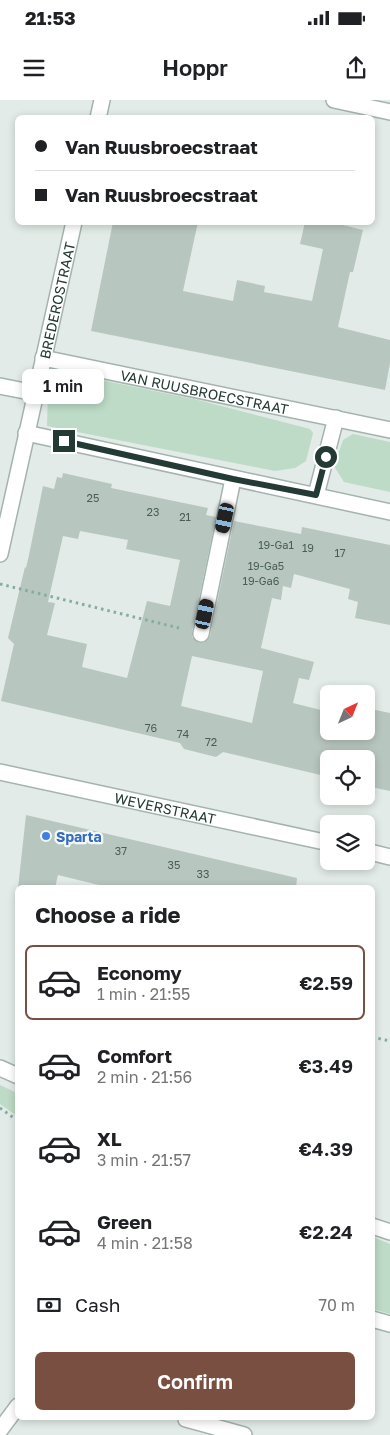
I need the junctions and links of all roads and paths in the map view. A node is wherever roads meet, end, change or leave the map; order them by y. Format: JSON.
{"nodes":[{"id":1,"x":102,"y":100,"type":"edge"},
{"id":2,"x":334,"y":100,"type":"edge"},
{"id":3,"x":390,"y":112,"type":"edge"},
{"id":4,"x":99,"y":115,"type":"edge"},
{"id":5,"x":73,"y":225,"type":"edge"},
{"id":6,"x":43,"y":358,"type":"junction"},
{"id":7,"x":0,"y":386,"type":"edge"},
{"id":8,"x":35,"y":393,"type":"junction"},
{"id":9,"x":336,"y":418,"type":"junction"},
{"id":10,"x":390,"y":430,"type":"edge"},
{"id":11,"x":26,"y":433,"type":"junction"},
{"id":12,"x":233,"y":479,"type":"junction"},
{"id":13,"x":316,"y":495,"type":"junction"},
{"id":14,"x":390,"y":512,"type":"edge"},
{"id":15,"x":0,"y":554,"type":"edge"},
{"id":16,"x":0,"y":584,"type":"edge"},
{"id":17,"x":201,"y":634,"type":"joint"},
{"id":18,"x":0,"y":772,"type":"edge"},
{"id":19,"x":320,"y":841,"type":"edge"},
{"id":20,"x":375,"y":854,"type":"edge"},
{"id":21,"x":390,"y":857,"type":"edge"},
{"id":22,"x":375,"y":1038,"type":"edge"},
{"id":23,"x":390,"y":1040,"type":"edge"},
{"id":24,"x":0,"y":1068,"type":"edge"},
{"id":25,"x":15,"y":1075,"type":"edge"},
{"id":26,"x":0,"y":1108,"type":"edge"},
{"id":27,"x":15,"y":1119,"type":"edge"},
{"id":28,"x":375,"y":1227,"type":"edge"},
{"id":29,"x":390,"y":1232,"type":"edge"},
{"id":30,"x":375,"y":1320,"type":"edge"},
{"id":31,"x":390,"y":1324,"type":"edge"},
{"id":32,"x":15,"y":1410,"type":"edge"},
{"id":33,"x":190,"y":1420,"type":"edge"},
{"id":34,"x":0,"y":1430,"type":"edge"},
{"id":35,"x":244,"y":1435,"type":"edge"}],
"edges":[{"from":1,"to":4,"type":"street"},
{"from":2,"to":3,"type":"street"},
{"from":5,"to":6,"type":"street","name":"BREDEROSTRAAT"},
{"from":6,"to":8,"type":"street","name":"BREDEROSTRAAT"},
{"from":6,"to":9,"type":"street","name":"VAN RUUSBROECSTRAAT"},
{"from":7,"to":8,"type":"street"},
{"from":8,"to":11,"type":"street","name":"BREDEROSTRAAT"},
{"from":9,"to":10,"type":"street","name":"VAN RUUSBROECSTRAAT"},
{"from":9,"to":13,"type":"street"},
{"from":11,"to":12,"type":"street"},
{"from":11,"to":15,"type":"street","name":"BREDEROSTRAAT"},
{"from":12,"to":13,"type":"street"},
{"from":12,"to":17,"type":"street"},
{"from":13,"to":14,"type":"street"},
{"from":16,"to":17,"type":"path"},
{"from":18,"to":19,"type":"street","name":"WEVERSTRAAT"},
{"from":20,"to":21,"type":"street"},
{"from":22,"to":23,"type":"path"},
{"from":24,"to":25,"type":"street"},
{"from":26,"to":27,"type":"path"},
{"from":28,"to":29,"type":"street"},
{"from":30,"to":31,"type":"street"},
{"from":32,"to":34,"type":"street"},
{"from":33,"to":35,"type":"street"}]}
